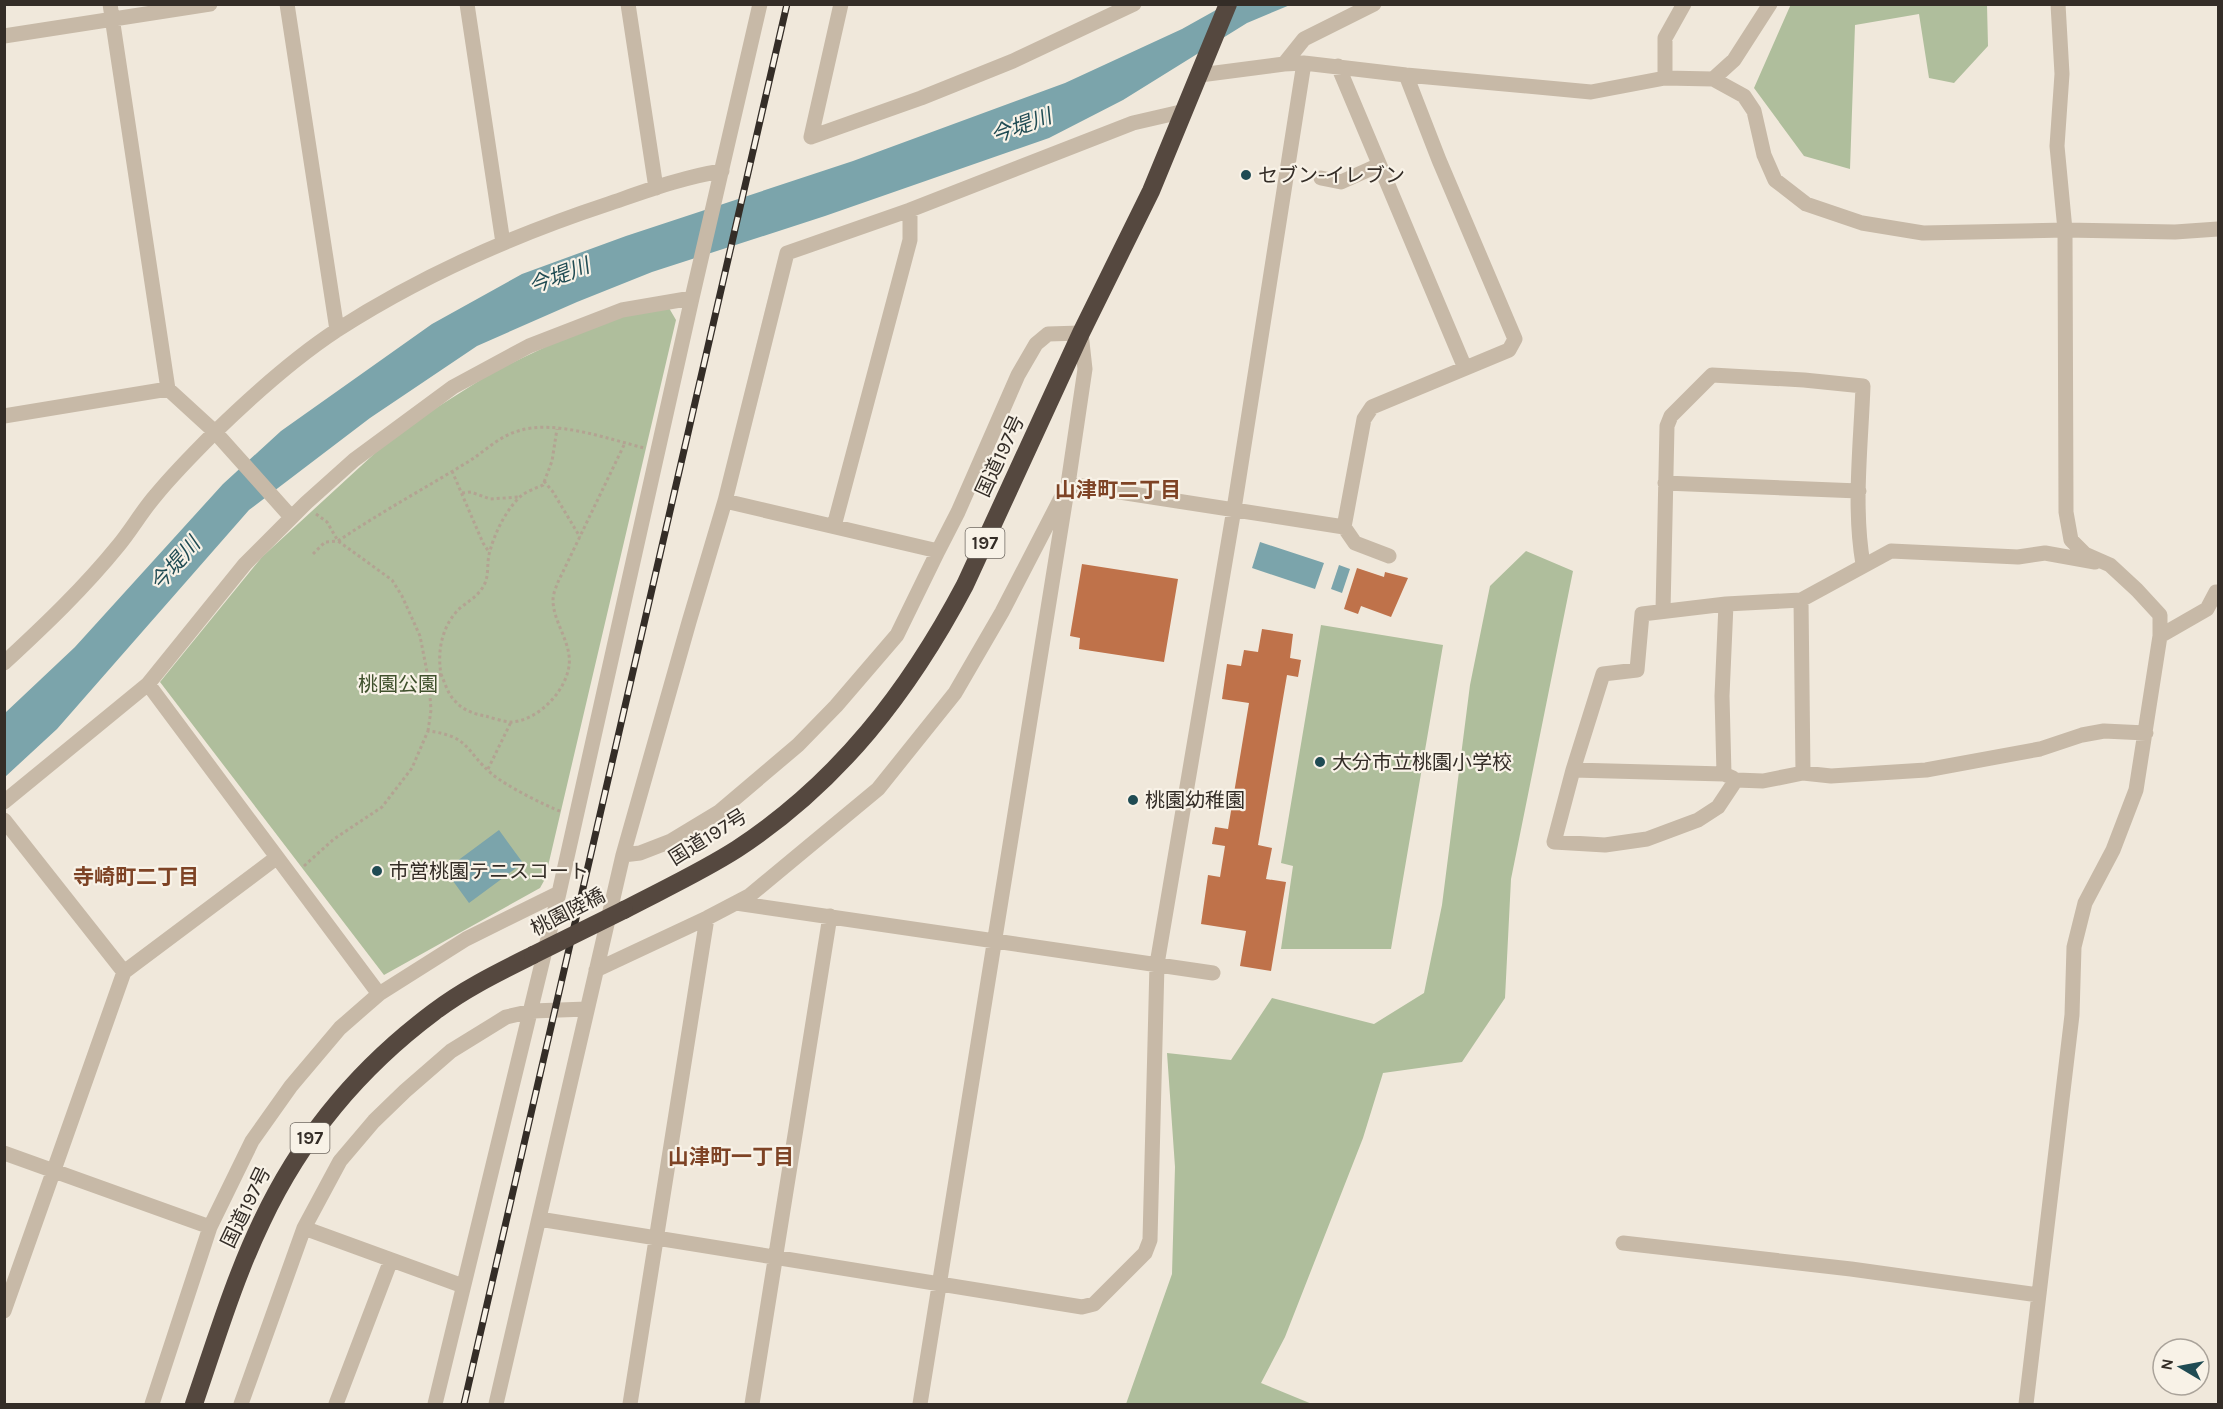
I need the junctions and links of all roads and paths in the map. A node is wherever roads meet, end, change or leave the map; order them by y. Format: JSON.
{"nodes":[{"id":1,"x":210,"y":4,"type":"edge"},
{"id":2,"x":287,"y":4,"type":"edge"},
{"id":3,"x":467,"y":4,"type":"edge"},
{"id":4,"x":628,"y":4,"type":"edge"},
{"id":5,"x":760,"y":4,"type":"edge"},
{"id":6,"x":841,"y":4,"type":"edge"},
{"id":7,"x":1134,"y":4,"type":"edge"},
{"id":8,"x":1228,"y":4,"type":"edge"},
{"id":9,"x":1374,"y":4,"type":"edge"},
{"id":10,"x":1684,"y":4,"type":"edge"},
{"id":11,"x":1770,"y":4,"type":"edge"},
{"id":12,"x":2058,"y":4,"type":"edge"},
{"id":13,"x":111,"y":12,"type":"edge"},
{"id":14,"x":4,"y":36,"type":"edge"},
{"id":15,"x":1304,"y":63,"type":"junction"},
{"id":16,"x":1284,"y":64,"type":"junction"},
{"id":17,"x":1338,"y":66,"type":"junction"},
{"id":18,"x":1202,"y":69,"type":"junction"},
{"id":19,"x":1406,"y":75,"type":"junction"},
{"id":20,"x":1665,"y":78,"type":"junction"},
{"id":21,"x":1713,"y":79,"type":"junction"},
{"id":22,"x":1185,"y":111,"type":"junction"},
{"id":23,"x":1379,"y":165,"type":"junction"},
{"id":24,"x":722,"y":171,"type":"junction"},
{"id":25,"x":1321,"y":178,"type":"dead end"},
{"id":26,"x":656,"y":188,"type":"junction"},
{"id":27,"x":910,"y":210,"type":"junction"},
{"id":28,"x":2218,"y":229,"type":"edge"},
{"id":29,"x":2065,"y":231,"type":"junction"},
{"id":30,"x":503,"y":243,"type":"junction"},
{"id":31,"x":692,"y":298,"type":"junction"},
{"id":32,"x":337,"y":330,"type":"junction"},
{"id":33,"x":1081,"y":333,"type":"junction"},
{"id":34,"x":1465,"y":368,"type":"junction"},
{"id":35,"x":168,"y":389,"type":"junction"},
{"id":36,"x":4,"y":416,"type":"edge"},
{"id":37,"x":557,"y":429,"type":"junction"},
{"id":38,"x":215,"y":432,"type":"junction"},
{"id":39,"x":625,"y":443,"type":"junction"},
{"id":40,"x":657,"y":451,"type":"junction"},
{"id":41,"x":452,"y":471,"type":"junction"},
{"id":42,"x":544,"y":481,"type":"junction"},
{"id":43,"x":1665,"y":483,"type":"junction"},
{"id":44,"x":1068,"y":484,"type":"junction"},
{"id":45,"x":1859,"y":491,"type":"junction"},
{"id":46,"x":462,"y":493,"type":"junction"},
{"id":47,"x":520,"y":497,"type":"junction"},
{"id":48,"x":725,"y":501,"type":"junction"},
{"id":49,"x":306,"y":503,"type":"junction"},
{"id":50,"x":1234,"y":509,"type":"junction"},
{"id":51,"x":291,"y":517,"type":"junction"},
{"id":52,"x":834,"y":526,"type":"junction"},
{"id":53,"x":1344,"y":527,"type":"junction"},
{"id":54,"x":580,"y":537,"type":"junction"},
{"id":55,"x":338,"y":542,"type":"junction"},
{"id":56,"x":938,"y":551,"type":"junction"},
{"id":57,"x":489,"y":552,"type":"junction"},
{"id":58,"x":313,"y":554,"type":"dead end"},
{"id":59,"x":1389,"y":556,"type":"dead end"},
{"id":60,"x":1863,"y":564,"type":"junction"},
{"id":61,"x":2110,"y":565,"type":"junction"},
{"id":62,"x":2218,"y":592,"type":"edge"},
{"id":63,"x":1801,"y":600,"type":"junction"},
{"id":64,"x":1726,"y":604,"type":"junction"},
{"id":65,"x":1663,"y":611,"type":"junction"},
{"id":66,"x":2160,"y":636,"type":"junction"},
{"id":67,"x":4,"y":663,"type":"edge"},
{"id":68,"x":441,"y":674,"type":"junction"},
{"id":69,"x":429,"y":682,"type":"junction"},
{"id":70,"x":148,"y":684,"type":"junction"},
{"id":71,"x":511,"y":722,"type":"junction"},
{"id":72,"x":428,"y":731,"type":"junction"},
{"id":73,"x":2146,"y":733,"type":"junction"},
{"id":74,"x":488,"y":770,"type":"junction"},
{"id":75,"x":1573,"y":770,"type":"junction"},
{"id":76,"x":1803,"y":773,"type":"junction"},
{"id":77,"x":1730,"y":777,"type":"junction"},
{"id":78,"x":4,"y":802,"type":"edge"},
{"id":79,"x":574,"y":818,"type":"junction"},
{"id":80,"x":4,"y":820,"type":"edge"},
{"id":81,"x":623,"y":855,"type":"junction"},
{"id":82,"x":276,"y":858,"type":"junction"},
{"id":83,"x":291,"y":877,"type":"junction"},
{"id":84,"x":559,"y":893,"type":"junction"},
{"id":85,"x":736,"y":903,"type":"junction"},
{"id":86,"x":624,"y":910,"type":"joint"},
{"id":87,"x":830,"y":916,"type":"junction"},
{"id":88,"x":707,"y":918,"type":"junction"},
{"id":89,"x":994,"y":940,"type":"junction"},
{"id":90,"x":533,"y":955,"type":"joint"},
{"id":91,"x":1157,"y":964,"type":"junction"},
{"id":92,"x":596,"y":970,"type":"junction"},
{"id":93,"x":124,"y":972,"type":"junction"},
{"id":94,"x":1213,"y":973,"type":"dead end"},
{"id":95,"x":379,"y":994,"type":"junction"},
{"id":96,"x":587,"y":1009,"type":"junction"},
{"id":97,"x":532,"y":1011,"type":"junction"},
{"id":98,"x":4,"y":1153,"type":"edge"},
{"id":99,"x":54,"y":1171,"type":"junction"},
{"id":100,"x":539,"y":1219,"type":"junction"},
{"id":101,"x":210,"y":1227,"type":"junction"},
{"id":102,"x":304,"y":1228,"type":"junction"},
{"id":103,"x":656,"y":1238,"type":"junction"},
{"id":104,"x":1623,"y":1243,"type":"dead end"},
{"id":105,"x":776,"y":1257,"type":"junction"},
{"id":106,"x":391,"y":1260,"type":"junction"},
{"id":107,"x":940,"y":1283,"type":"junction"},
{"id":108,"x":463,"y":1286,"type":"junction"},
{"id":109,"x":2038,"y":1295,"type":"junction"},
{"id":110,"x":4,"y":1311,"type":"edge"},
{"id":111,"x":152,"y":1404,"type":"edge"},
{"id":112,"x":194,"y":1404,"type":"edge"},
{"id":113,"x":241,"y":1404,"type":"edge"},
{"id":114,"x":336,"y":1404,"type":"edge"},
{"id":115,"x":435,"y":1404,"type":"edge"},
{"id":116,"x":496,"y":1404,"type":"edge"},
{"id":117,"x":630,"y":1404,"type":"edge"},
{"id":118,"x":752,"y":1404,"type":"edge"},
{"id":119,"x":920,"y":1404,"type":"edge"},
{"id":120,"x":2026,"y":1404,"type":"edge"}],
"edges":[{"from":1,"to":13,"type":"street"},
{"from":2,"to":32,"type":"street"},
{"from":3,"to":30,"type":"street"},
{"from":4,"to":26,"type":"street"},
{"from":5,"to":24,"type":"street"},
{"from":6,"to":7,"type":"street"},
{"from":8,"to":18,"type":"highway","name":"国道197号","number":"197"},
{"from":9,"to":16,"type":"street"},
{"from":10,"to":20,"type":"street"},
{"from":11,"to":21,"type":"street"},
{"from":12,"to":29,"type":"street"},
{"from":13,"to":14,"type":"street"},
{"from":13,"to":35,"type":"street"},
{"from":15,"to":16,"type":"street"},
{"from":15,"to":17,"type":"street"},
{"from":15,"to":50,"type":"street"},
{"from":16,"to":18,"type":"street"},
{"from":17,"to":19,"type":"street"},
{"from":17,"to":23,"type":"street"},
{"from":18,"to":22,"type":"highway","name":"国道197号","number":"197"},
{"from":19,"to":20,"type":"street"},
{"from":19,"to":34,"type":"street"},
{"from":20,"to":21,"type":"street"},
{"from":21,"to":29,"type":"street"},
{"from":22,"to":27,"type":"street"},
{"from":22,"to":33,"type":"highway","name":"国道197号","number":"197"},
{"from":23,"to":25,"type":"street"},
{"from":23,"to":34,"type":"street"},
{"from":24,"to":26,"type":"street"},
{"from":24,"to":31,"type":"street"},
{"from":26,"to":30,"type":"street"},
{"from":27,"to":48,"type":"street"},
{"from":27,"to":52,"type":"street"},
{"from":28,"to":29,"type":"street"},
{"from":29,"to":61,"type":"street"},
{"from":30,"to":32,"type":"street"},
{"from":31,"to":40,"type":"street"},
{"from":31,"to":49,"type":"street"},
{"from":32,"to":38,"type":"street"},
{"from":33,"to":44,"type":"street"},
{"from":33,"to":56,"type":"street"},
{"from":33,"to":86,"type":"highway","name":"国道197号","number":"197"},
{"from":34,"to":53,"type":"street"},
{"from":35,"to":36,"type":"street"},
{"from":35,"to":38,"type":"street"},
{"from":37,"to":39,"type":"path"},
{"from":37,"to":41,"type":"path"},
{"from":37,"to":42,"type":"path"},
{"from":38,"to":51,"type":"street"},
{"from":38,"to":67,"type":"street"},
{"from":39,"to":40,"type":"path"},
{"from":39,"to":54,"type":"path"},
{"from":40,"to":79,"type":"street"},
{"from":41,"to":46,"type":"path"},
{"from":41,"to":55,"type":"path"},
{"from":42,"to":47,"type":"path"},
{"from":42,"to":54,"type":"path"},
{"from":43,"to":45,"type":"street"},
{"from":43,"to":45,"type":"street"},
{"from":43,"to":65,"type":"street"},
{"from":44,"to":50,"type":"street"},
{"from":44,"to":85,"type":"street"},
{"from":44,"to":89,"type":"street"},
{"from":45,"to":60,"type":"street"},
{"from":46,"to":47,"type":"path"},
{"from":46,"to":57,"type":"path"},
{"from":47,"to":57,"type":"path"},
{"from":48,"to":52,"type":"street"},
{"from":48,"to":81,"type":"street"},
{"from":49,"to":51,"type":"street"},
{"from":49,"to":55,"type":"path"},
{"from":50,"to":53,"type":"street"},
{"from":50,"to":91,"type":"street"},
{"from":51,"to":70,"type":"street"},
{"from":52,"to":56,"type":"street"},
{"from":53,"to":59,"type":"street"},
{"from":54,"to":71,"type":"path"},
{"from":55,"to":58,"type":"path"},
{"from":55,"to":69,"type":"path"},
{"from":56,"to":81,"type":"street"},
{"from":57,"to":68,"type":"path"},
{"from":60,"to":61,"type":"street"},
{"from":60,"to":63,"type":"street"},
{"from":61,"to":66,"type":"street"},
{"from":62,"to":66,"type":"street"},
{"from":63,"to":64,"type":"street"},
{"from":63,"to":76,"type":"street"},
{"from":64,"to":65,"type":"street"},
{"from":64,"to":77,"type":"street"},
{"from":65,"to":75,"type":"street"},
{"from":66,"to":73,"type":"street"},
{"from":68,"to":69,"type":"path"},
{"from":68,"to":71,"type":"path"},
{"from":69,"to":72,"type":"path"},
{"from":70,"to":78,"type":"street"},
{"from":70,"to":82,"type":"street"},
{"from":71,"to":74,"type":"path"},
{"from":72,"to":74,"type":"path"},
{"from":72,"to":83,"type":"path"},
{"from":73,"to":76,"type":"street"},
{"from":73,"to":109,"type":"street"},
{"from":74,"to":79,"type":"path"},
{"from":75,"to":77,"type":"street"},
{"from":75,"to":77,"type":"street"},
{"from":76,"to":77,"type":"street"},
{"from":79,"to":84,"type":"street"},
{"from":80,"to":93,"type":"street"},
{"from":81,"to":92,"type":"street"},
{"from":82,"to":83,"type":"street"},
{"from":82,"to":93,"type":"street"},
{"from":83,"to":95,"type":"street"},
{"from":84,"to":95,"type":"street"},
{"from":84,"to":97,"type":"street"},
{"from":85,"to":87,"type":"street"},
{"from":85,"to":88,"type":"street"},
{"from":86,"to":90,"type":"highway","name":"桃園陸橋","number":"197","bridge":true},
{"from":87,"to":89,"type":"street"},
{"from":87,"to":105,"type":"street"},
{"from":88,"to":92,"type":"street"},
{"from":88,"to":103,"type":"street"},
{"from":89,"to":91,"type":"street"},
{"from":89,"to":107,"type":"street"},
{"from":90,"to":112,"type":"highway","name":"国道197号","number":"197"},
{"from":91,"to":94,"type":"street"},
{"from":91,"to":107,"type":"street"},
{"from":92,"to":96,"type":"street"},
{"from":93,"to":99,"type":"street"},
{"from":95,"to":101,"type":"street"},
{"from":96,"to":97,"type":"street"},
{"from":96,"to":100,"type":"street"},
{"from":97,"to":102,"type":"street"},
{"from":97,"to":108,"type":"street"},
{"from":98,"to":99,"type":"street"},
{"from":99,"to":101,"type":"street"},
{"from":99,"to":110,"type":"street"},
{"from":100,"to":103,"type":"street"},
{"from":100,"to":116,"type":"street"},
{"from":101,"to":111,"type":"street"},
{"from":102,"to":106,"type":"street"},
{"from":102,"to":113,"type":"street"},
{"from":103,"to":105,"type":"street"},
{"from":103,"to":117,"type":"street"},
{"from":104,"to":109,"type":"street"},
{"from":105,"to":107,"type":"street"},
{"from":105,"to":118,"type":"street"},
{"from":106,"to":108,"type":"street"},
{"from":106,"to":114,"type":"street"},
{"from":107,"to":119,"type":"street"},
{"from":108,"to":115,"type":"street"},
{"from":109,"to":120,"type":"street"}]}
